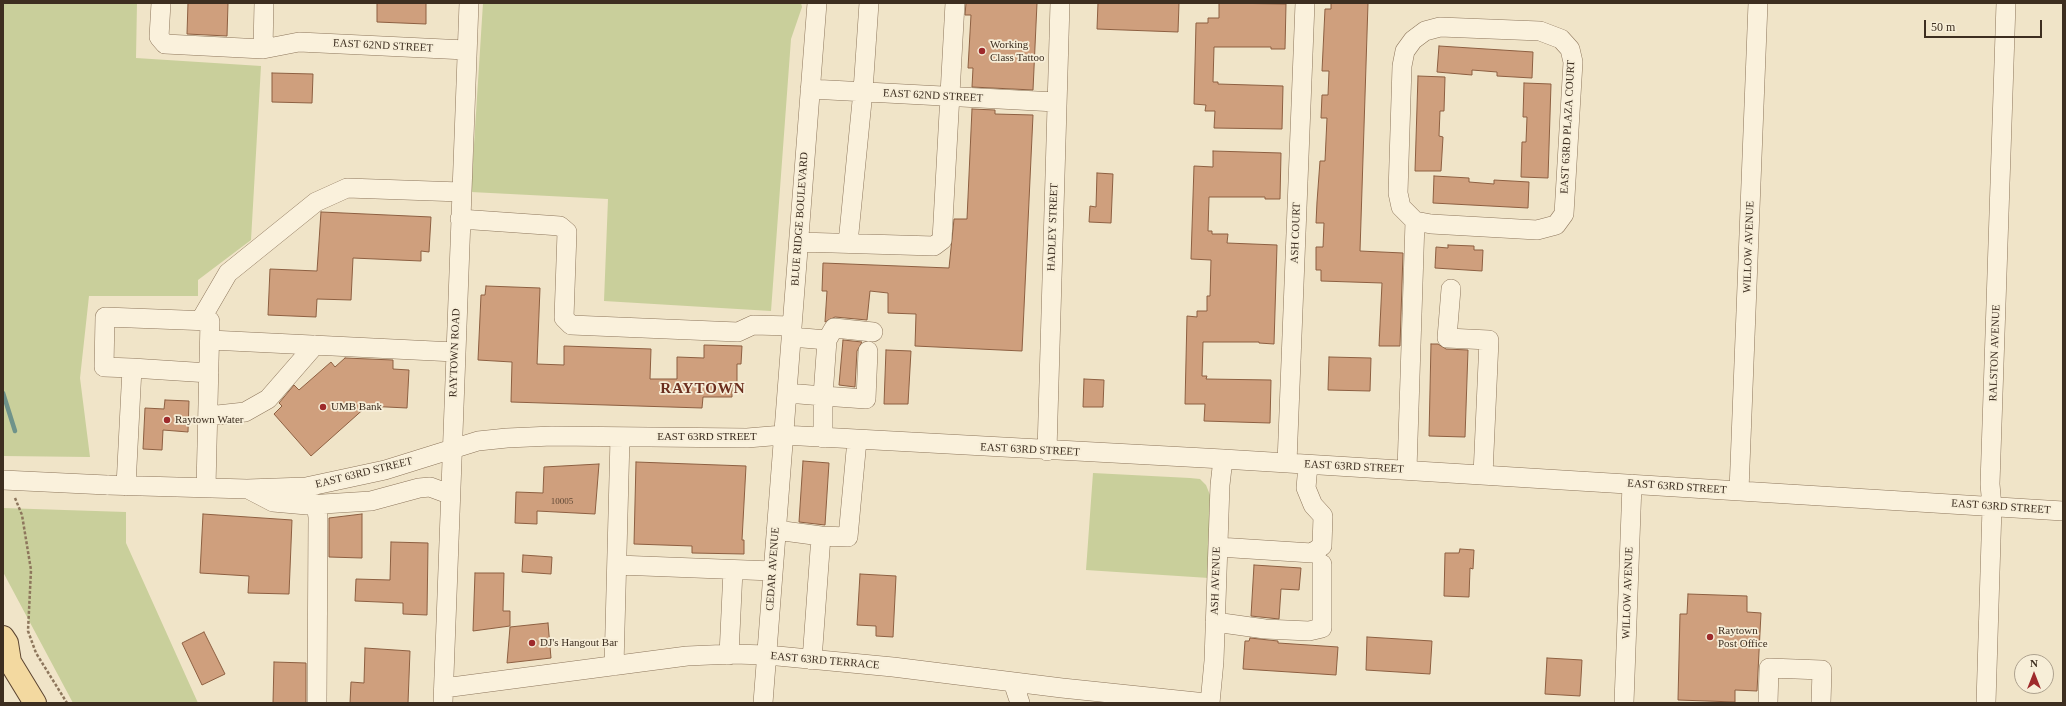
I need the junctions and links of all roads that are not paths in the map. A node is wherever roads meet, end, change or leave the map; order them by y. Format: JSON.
{"nodes":[{"id":1,"x":161,"y":3,"type":"edge"},
{"id":2,"x":264,"y":3,"type":"edge"},
{"id":3,"x":469,"y":3,"type":"edge"},
{"id":4,"x":817,"y":3,"type":"edge"},
{"id":5,"x":869,"y":3,"type":"edge"},
{"id":6,"x":955,"y":3,"type":"edge"},
{"id":7,"x":1060,"y":3,"type":"edge"},
{"id":8,"x":1305,"y":3,"type":"edge"},
{"id":9,"x":1758,"y":3,"type":"edge"},
{"id":10,"x":2006,"y":3,"type":"edge"},
{"id":11,"x":263,"y":49,"type":"junction"},
{"id":12,"x":466,"y":50,"type":"junction"},
{"id":13,"x":810,"y":89,"type":"junction"},
{"id":14,"x":863,"y":92,"type":"junction"},
{"id":15,"x":951,"y":96,"type":"junction"},
{"id":16,"x":1056,"y":102,"type":"junction"},
{"id":17,"x":461,"y":192,"type":"junction"},
{"id":18,"x":460,"y":219,"type":"junction"},
{"id":19,"x":1415,"y":221,"type":"junction"},
{"id":20,"x":799,"y":242,"type":"junction"},
{"id":21,"x":848,"y":243,"type":"junction"},
{"id":22,"x":1451,"y":289,"type":"dead end"},
{"id":23,"x":200,"y":321,"type":"junction"},
{"id":24,"x":792,"y":331,"type":"junction"},
{"id":25,"x":873,"y":332,"type":"dead end"},
{"id":26,"x":210,"y":340,"type":"junction"},
{"id":27,"x":827,"y":340,"type":"junction"},
{"id":28,"x":315,"y":345,"type":"junction"},
{"id":29,"x":868,"y":351,"type":"dead end"},
{"id":30,"x":455,"y":352,"type":"junction"},
{"id":31,"x":132,"y":368,"type":"junction"},
{"id":32,"x":209,"y":373,"type":"junction"},
{"id":33,"x":787,"y":393,"type":"junction"},
{"id":34,"x":823,"y":396,"type":"junction"},
{"id":35,"x":208,"y":416,"type":"junction"},
{"id":36,"x":783,"y":435,"type":"junction"},
{"id":37,"x":620,"y":438,"type":"junction"},
{"id":38,"x":823,"y":438,"type":"junction"},
{"id":39,"x":857,"y":440,"type":"junction"},
{"id":40,"x":452,"y":448,"type":"junction"},
{"id":41,"x":1047,"y":451,"type":"junction"},
{"id":42,"x":1223,"y":459,"type":"junction"},
{"id":43,"x":1287,"y":463,"type":"junction"},
{"id":44,"x":1308,"y":465,"type":"junction"},
{"id":45,"x":1407,"y":470,"type":"junction"},
{"id":46,"x":1483,"y":475,"type":"junction"},
{"id":47,"x":1632,"y":484,"type":"junction"},
{"id":48,"x":126,"y":486,"type":"junction"},
{"id":49,"x":8,"y":487,"type":"edge"},
{"id":50,"x":206,"y":487,"type":"junction"},
{"id":51,"x":247,"y":489,"type":"junction"},
{"id":52,"x":1740,"y":491,"type":"junction"},
{"id":53,"x":449,"y":494,"type":"junction"},
{"id":54,"x":316,"y":504,"type":"junction"},
{"id":55,"x":1992,"y":507,"type":"junction"},
{"id":56,"x":2063,"y":511,"type":"edge"},
{"id":57,"x":776,"y":530,"type":"junction"},
{"id":58,"x":821,"y":536,"type":"junction"},
{"id":59,"x":1218,"y":547,"type":"junction"},
{"id":60,"x":1322,"y":564,"type":"dead end"},
{"id":61,"x":617,"y":566,"type":"junction"},
{"id":62,"x":733,"y":570,"type":"junction"},
{"id":63,"x":773,"y":571,"type":"junction"},
{"id":64,"x":1215,"y":622,"type":"junction"},
{"id":65,"x":3,"y":637,"type":"edge"},
{"id":66,"x":729,"y":654,"type":"junction"},
{"id":67,"x":767,"y":655,"type":"junction"},
{"id":68,"x":812,"y":660,"type":"junction"},
{"id":69,"x":5,"y":662,"type":"edge"},
{"id":70,"x":614,"y":666,"type":"junction"},
{"id":71,"x":1013,"y":682,"type":"junction"},
{"id":72,"x":443,"y":696,"type":"edge"},
{"id":73,"x":1058,"y":696,"type":"edge"},
{"id":74,"x":35,"y":703,"type":"edge"},
{"id":75,"x":318,"y":703,"type":"edge"},
{"id":76,"x":763,"y":703,"type":"edge"},
{"id":77,"x":1020,"y":703,"type":"edge"},
{"id":78,"x":1206,"y":703,"type":"edge"},
{"id":79,"x":1210,"y":703,"type":"edge"},
{"id":80,"x":1624,"y":703,"type":"edge"},
{"id":81,"x":1768,"y":703,"type":"edge"},
{"id":82,"x":1821,"y":703,"type":"edge"},
{"id":83,"x":1986,"y":703,"type":"edge"}],
"edges":[{"from":1,"to":11,"type":"street","name":"EAST 62ND STREET"},
{"from":2,"to":11,"type":"street"},
{"from":3,"to":12,"type":"street","name":"RAYTOWN ROAD"},
{"from":4,"to":13,"type":"street","name":"BLUE RIDGE BOULEVARD"},
{"from":5,"to":14,"type":"street"},
{"from":6,"to":15,"type":"street"},
{"from":7,"to":16,"type":"street","name":"HADLEY STREET"},
{"from":8,"to":43,"type":"street","name":"ASH COURT"},
{"from":9,"to":52,"type":"street","name":"WILLOW AVENUE"},
{"from":10,"to":55,"type":"street","name":"RALSTON AVENUE"},
{"from":11,"to":12,"type":"street","name":"EAST 62ND STREET"},
{"from":12,"to":17,"type":"street","name":"RAYTOWN ROAD"},
{"from":13,"to":14,"type":"street","name":"EAST 62ND STREET"},
{"from":13,"to":20,"type":"street","name":"BLUE RIDGE BOULEVARD"},
{"from":14,"to":15,"type":"street","name":"EAST 62ND STREET"},
{"from":14,"to":21,"type":"street"},
{"from":15,"to":16,"type":"street","name":"EAST 62ND STREET"},
{"from":15,"to":21,"type":"street"},
{"from":16,"to":41,"type":"street","name":"HADLEY STREET"},
{"from":17,"to":18,"type":"street","name":"RAYTOWN ROAD"},
{"from":17,"to":23,"type":"street"},
{"from":18,"to":24,"type":"street"},
{"from":18,"to":30,"type":"street","name":"RAYTOWN ROAD"},
{"from":19,"to":19,"type":"street","name":"EAST 63RD PLAZA COURT"},
{"from":19,"to":45,"type":"street"},
{"from":20,"to":21,"type":"street"},
{"from":20,"to":24,"type":"street","name":"BLUE RIDGE BOULEVARD"},
{"from":22,"to":46,"type":"street"},
{"from":23,"to":26,"type":"street"},
{"from":23,"to":31,"type":"street"},
{"from":24,"to":27,"type":"street"},
{"from":24,"to":33,"type":"street","name":"BLUE RIDGE BOULEVARD"},
{"from":25,"to":27,"type":"street"},
{"from":26,"to":28,"type":"street"},
{"from":26,"to":32,"type":"street"},
{"from":27,"to":34,"type":"street"},
{"from":28,"to":30,"type":"street"},
{"from":28,"to":35,"type":"street"},
{"from":29,"to":34,"type":"street"},
{"from":30,"to":40,"type":"street","name":"RAYTOWN ROAD"},
{"from":31,"to":32,"type":"street"},
{"from":31,"to":48,"type":"street"},
{"from":32,"to":35,"type":"street"},
{"from":33,"to":34,"type":"street"},
{"from":33,"to":36,"type":"street","name":"BLUE RIDGE BOULEVARD"},
{"from":34,"to":38,"type":"street"},
{"from":35,"to":50,"type":"street"},
{"from":36,"to":37,"type":"street","name":"EAST 63RD STREET"},
{"from":36,"to":38,"type":"street","name":"EAST 63RD STREET"},
{"from":36,"to":57,"type":"street","name":"CEDAR AVENUE"},
{"from":37,"to":40,"type":"street","name":"EAST 63RD STREET"},
{"from":37,"to":61,"type":"street"},
{"from":38,"to":39,"type":"street","name":"EAST 63RD STREET"},
{"from":39,"to":41,"type":"street","name":"EAST 63RD STREET"},
{"from":39,"to":58,"type":"street"},
{"from":40,"to":51,"type":"street","name":"EAST 63RD STREET"},
{"from":40,"to":53,"type":"street","name":"RAYTOWN ROAD"},
{"from":41,"to":42,"type":"street","name":"EAST 63RD STREET"},
{"from":42,"to":43,"type":"street","name":"EAST 63RD STREET"},
{"from":42,"to":59,"type":"street","name":"ASH AVENUE"},
{"from":43,"to":44,"type":"street","name":"EAST 63RD STREET"},
{"from":44,"to":45,"type":"street","name":"EAST 63RD STREET"},
{"from":44,"to":59,"type":"street"},
{"from":45,"to":46,"type":"street","name":"EAST 63RD STREET"},
{"from":46,"to":47,"type":"street","name":"EAST 63RD STREET"},
{"from":47,"to":52,"type":"street","name":"EAST 63RD STREET"},
{"from":47,"to":80,"type":"street","name":"WILLOW AVENUE"},
{"from":48,"to":49,"type":"street","name":"EAST 63RD STREET","bridge":true},
{"from":48,"to":50,"type":"street","name":"EAST 63RD STREET"},
{"from":50,"to":51,"type":"street","name":"EAST 63RD STREET"},
{"from":51,"to":54,"type":"street"},
{"from":52,"to":55,"type":"street","name":"EAST 63RD STREET"},
{"from":53,"to":54,"type":"street"},
{"from":53,"to":72,"type":"street","name":"RAYTOWN ROAD"},
{"from":54,"to":75,"type":"street"},
{"from":55,"to":56,"type":"street","name":"EAST 63RD STREET"},
{"from":55,"to":83,"type":"street","name":"RALSTON AVENUE"},
{"from":57,"to":58,"type":"street"},
{"from":57,"to":63,"type":"street","name":"CEDAR AVENUE"},
{"from":58,"to":68,"type":"street"},
{"from":59,"to":64,"type":"street","name":"ASH AVENUE"},
{"from":60,"to":64,"type":"street"},
{"from":61,"to":62,"type":"street"},
{"from":61,"to":70,"type":"street"},
{"from":62,"to":63,"type":"street"},
{"from":62,"to":66,"type":"street"},
{"from":63,"to":67,"type":"street","name":"CEDAR AVENUE"},
{"from":64,"to":79,"type":"street","name":"ASH AVENUE"},
{"from":65,"to":69,"type":"main road"},
{"from":66,"to":67,"type":"street","name":"EAST 63RD TERRACE"},
{"from":66,"to":70,"type":"street","name":"EAST 63RD TERRACE"},
{"from":67,"to":68,"type":"street","name":"EAST 63RD TERRACE"},
{"from":67,"to":76,"type":"street","name":"CEDAR AVENUE"},
{"from":68,"to":71,"type":"street","name":"EAST 63RD TERRACE"},
{"from":69,"to":74,"type":"main road"},
{"from":70,"to":72,"type":"street","name":"EAST 63RD TERRACE"},
{"from":71,"to":73,"type":"street","name":"EAST 63RD TERRACE"},
{"from":71,"to":77,"type":"street"},
{"from":73,"to":78,"type":"street","name":"EAST 63RD TERRACE"},
{"from":81,"to":82,"type":"street"}]}
